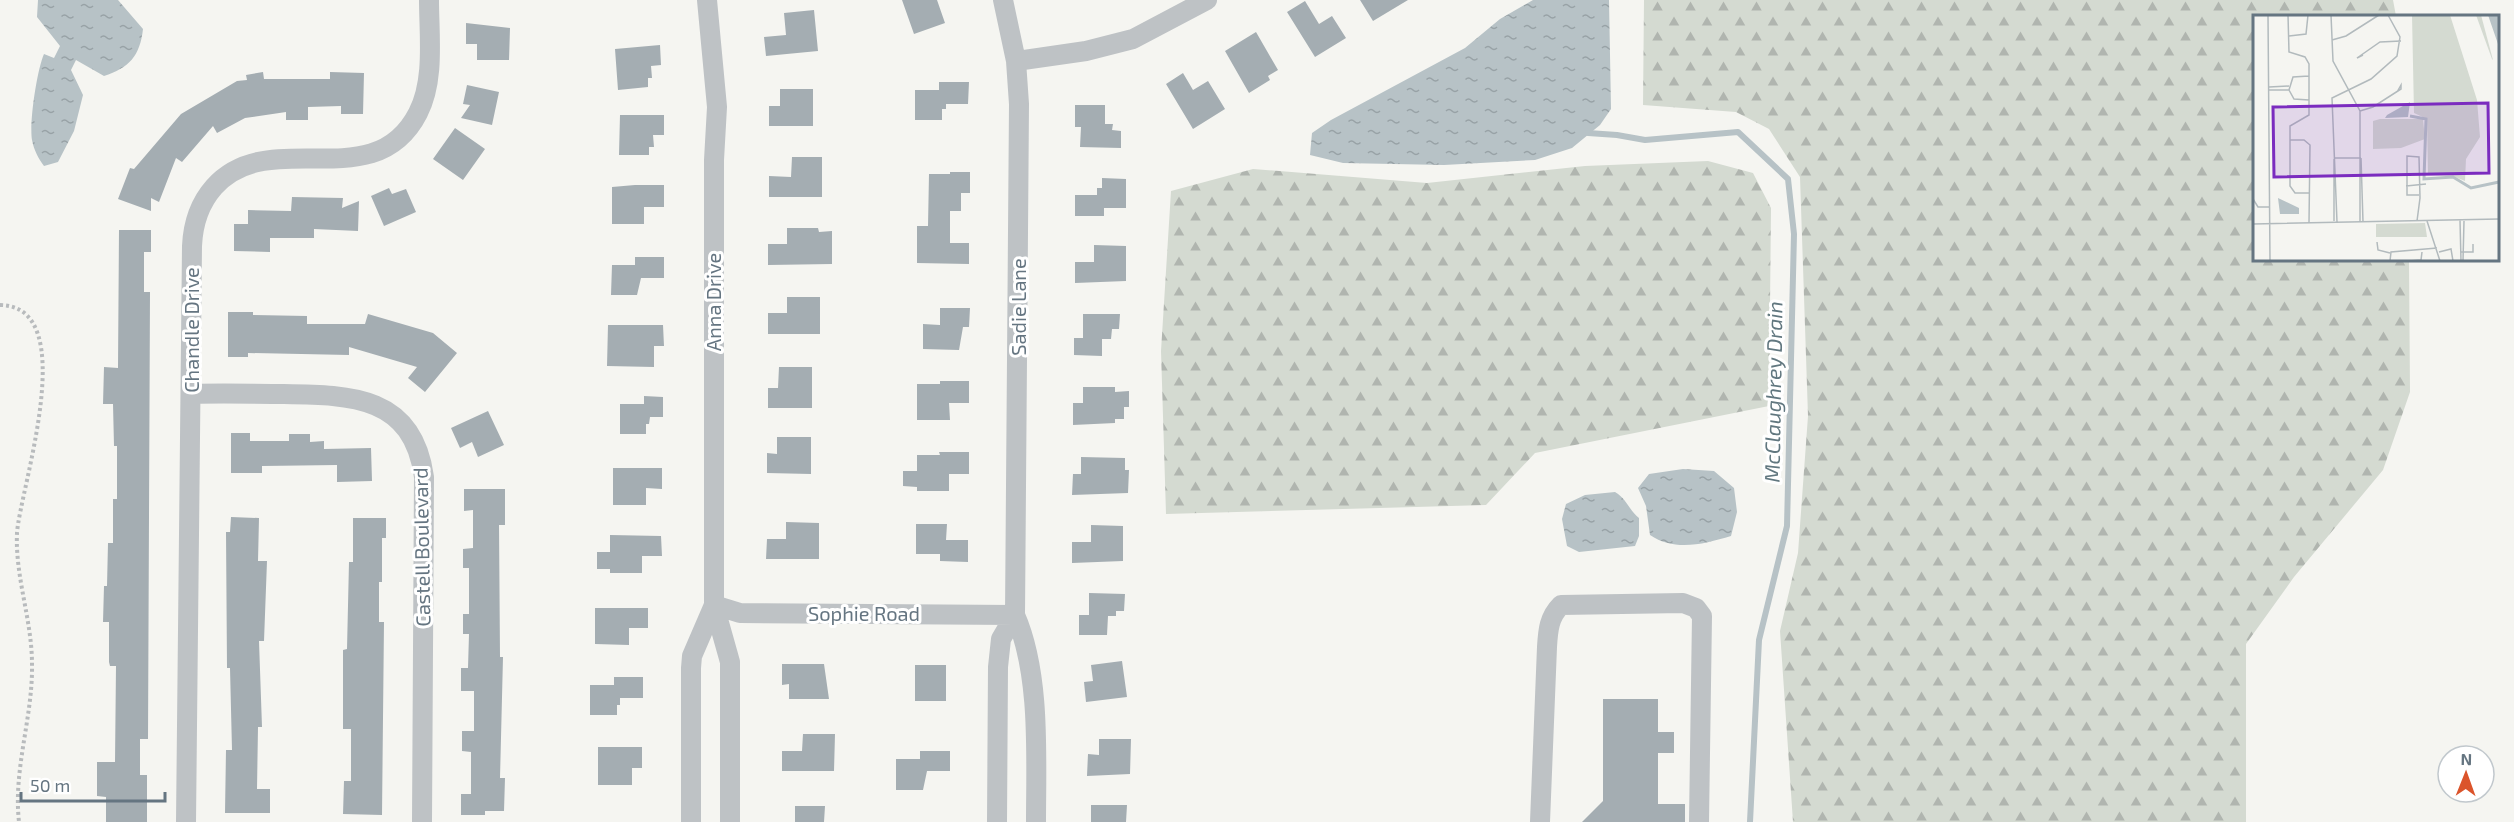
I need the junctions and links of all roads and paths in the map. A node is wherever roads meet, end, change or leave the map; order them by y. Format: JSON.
{"nodes":[{"id":1,"x":429,"y":0,"type":"edge"},
{"id":2,"x":707,"y":0,"type":"edge"},
{"id":3,"x":1003,"y":0,"type":"edge"},
{"id":4,"x":1207,"y":0,"type":"edge"},
{"id":5,"x":1016,"y":62,"type":"junction"},
{"id":6,"x":0,"y":305,"type":"edge"},
{"id":7,"x":192,"y":394,"type":"junction"},
{"id":8,"x":714,"y":605,"type":"junction"},
{"id":9,"x":1015,"y":615,"type":"junction"},
{"id":10,"x":19,"y":822,"type":"edge"},
{"id":11,"x":186,"y":822,"type":"edge"},
{"id":12,"x":422,"y":822,"type":"edge"},
{"id":13,"x":691,"y":822,"type":"edge"},
{"id":14,"x":729,"y":822,"type":"edge"},
{"id":15,"x":997,"y":822,"type":"edge"},
{"id":16,"x":1036,"y":822,"type":"edge"},
{"id":17,"x":1540,"y":822,"type":"edge"},
{"id":18,"x":1699,"y":822,"type":"edge"}],
"edges":[{"from":1,"to":7,"type":"street","name":"Chandle Drive"},
{"from":2,"to":8,"type":"street","name":"Anna Drive"},
{"from":3,"to":5,"type":"street","name":"Sadie Lane"},
{"from":4,"to":5,"type":"street"},
{"from":5,"to":9,"type":"street","name":"Sadie Lane"},
{"from":6,"to":10,"type":"path"},
{"from":7,"to":11,"type":"street","name":"Chandle Drive"},
{"from":7,"to":12,"type":"street","name":"Castell Boulevard"},
{"from":8,"to":9,"type":"street","name":"Sophie Road"},
{"from":8,"to":13,"type":"street","name":"Anna Drive"},
{"from":8,"to":14,"type":"street","name":"Anna Drive"},
{"from":9,"to":15,"type":"street","name":"Sadie Lane"},
{"from":9,"to":16,"type":"street","name":"Sadie Lane"},
{"from":17,"to":18,"type":"street"}]}
